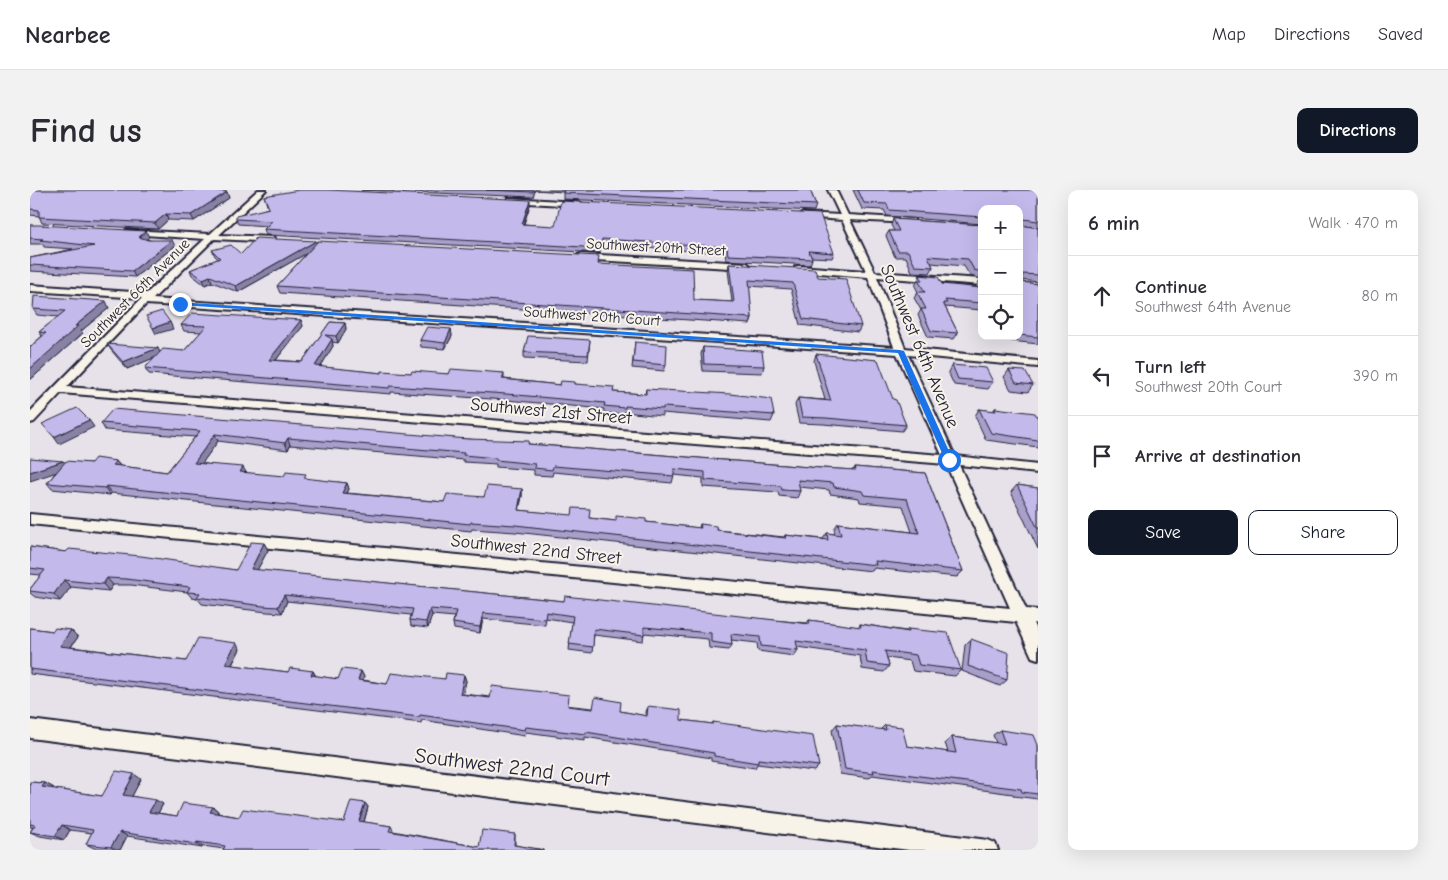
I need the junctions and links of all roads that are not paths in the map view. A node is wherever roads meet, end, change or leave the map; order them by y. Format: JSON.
{"nodes":[{"id":1,"x":262,"y":190,"type":"edge"},
{"id":2,"x":832,"y":190,"type":"edge"},
{"id":3,"x":497,"y":200,"type":"edge"},
{"id":4,"x":586,"y":204,"type":"edge"},
{"id":5,"x":795,"y":214,"type":"edge"},
{"id":6,"x":845,"y":217,"type":"junction"},
{"id":7,"x":923,"y":222,"type":"edge"},
{"id":8,"x":117,"y":231,"type":"edge"},
{"id":9,"x":214,"y":237,"type":"junction"},
{"id":10,"x":283,"y":240,"type":"edge"},
{"id":11,"x":572,"y":256,"type":"edge"},
{"id":12,"x":762,"y":266,"type":"edge"},
{"id":13,"x":792,"y":268,"type":"edge"},
{"id":14,"x":871,"y":272,"type":"junction"},
{"id":15,"x":978,"y":282,"type":"edge"},
{"id":16,"x":30,"y":288,"type":"edge"},
{"id":17,"x":148,"y":299,"type":"junction"},
{"id":18,"x":900,"y":351,"type":"junction"},
{"id":19,"x":1038,"y":364,"type":"edge"},
{"id":20,"x":61,"y":390,"type":"junction"},
{"id":21,"x":30,"y":419,"type":"edge"},
{"id":22,"x":949,"y":460,"type":"junction"},
{"id":23,"x":1038,"y":470,"type":"edge"},
{"id":24,"x":30,"y":519,"type":"edge"},
{"id":25,"x":1021,"y":615,"type":"junction"},
{"id":26,"x":1038,"y":617,"type":"edge"},
{"id":27,"x":1038,"y":652,"type":"edge"},
{"id":28,"x":30,"y":729,"type":"edge"},
{"id":29,"x":988,"y":850,"type":"edge"}],
"edges":[{"from":1,"to":9,"type":"street","name":"Southwest 66th Avenue"},
{"from":2,"to":6,"type":"street","name":"Southwest 64th Avenue"},
{"from":3,"to":4,"type":"street"},
{"from":5,"to":6,"type":"street"},
{"from":6,"to":7,"type":"street"},
{"from":6,"to":14,"type":"street","name":"Southwest 64th Avenue"},
{"from":8,"to":9,"type":"street"},
{"from":9,"to":10,"type":"street"},
{"from":9,"to":17,"type":"street","name":"Southwest 66th Avenue"},
{"from":11,"to":12,"type":"street","name":"Southwest 20th Street"},
{"from":13,"to":14,"type":"street"},
{"from":14,"to":15,"type":"street"},
{"from":14,"to":18,"type":"street","name":"Southwest 64th Avenue"},
{"from":16,"to":17,"type":"street","name":"Southwest 20th Court"},
{"from":17,"to":18,"type":"street","name":"Southwest 20th Court"},
{"from":17,"to":20,"type":"street","name":"Southwest 66th Avenue"},
{"from":18,"to":19,"type":"street","name":"Southwest 20th Court"},
{"from":18,"to":22,"type":"street","name":"Southwest 64th Avenue"},
{"from":20,"to":21,"type":"street","name":"Southwest 66th Avenue"},
{"from":20,"to":22,"type":"street","name":"Southwest 21st Street"},
{"from":22,"to":23,"type":"street","name":"Southwest 21st Street"},
{"from":22,"to":25,"type":"street","name":"Southwest 64th Avenue"},
{"from":24,"to":25,"type":"street","name":"Southwest 22nd Street"},
{"from":25,"to":26,"type":"street","name":"Southwest 22nd Street"},
{"from":25,"to":27,"type":"street","name":"Southwest 64th Avenue"},
{"from":28,"to":29,"type":"street","name":"Southwest 22nd Court"}]}
